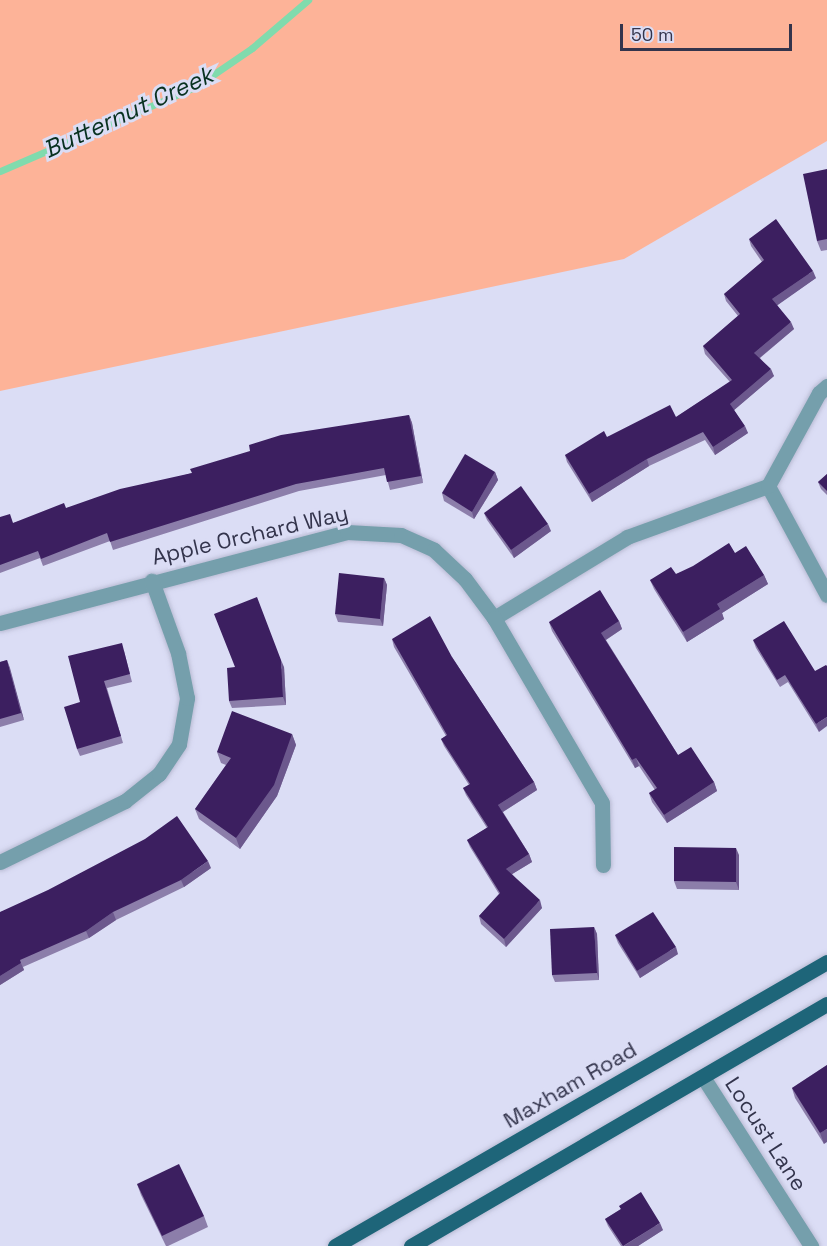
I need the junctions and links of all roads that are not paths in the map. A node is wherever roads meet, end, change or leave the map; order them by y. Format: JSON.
{"nodes":[{"id":1,"x":827,"y":386,"type":"edge"},
{"id":2,"x":768,"y":486,"type":"junction"},
{"id":3,"x":152,"y":581,"type":"junction"},
{"id":4,"x":827,"y":595,"type":"edge"},
{"id":5,"x":494,"y":618,"type":"junction"},
{"id":6,"x":0,"y":623,"type":"edge"},
{"id":7,"x":0,"y":862,"type":"edge"},
{"id":8,"x":603,"y":865,"type":"dead end"},
{"id":9,"x":827,"y":963,"type":"edge"},
{"id":10,"x":827,"y":1004,"type":"edge"},
{"id":11,"x":703,"y":1077,"type":"junction"},
{"id":12,"x":335,"y":1246,"type":"edge"},
{"id":13,"x":411,"y":1246,"type":"edge"},
{"id":14,"x":811,"y":1246,"type":"edge"}],
"edges":[{"from":1,"to":2,"type":"street"},
{"from":2,"to":4,"type":"street"},
{"from":2,"to":5,"type":"street"},
{"from":3,"to":5,"type":"street","name":"Apple Orchard Way"},
{"from":3,"to":6,"type":"street","name":"Apple Orchard Way"},
{"from":3,"to":7,"type":"street"},
{"from":5,"to":8,"type":"street","name":"Apple Orchard Way"},
{"from":9,"to":12,"type":"main road","name":"Maxham Road"},
{"from":10,"to":11,"type":"main road"},
{"from":11,"to":13,"type":"main road"},
{"from":11,"to":14,"type":"street","name":"Locust Lane"}]}
